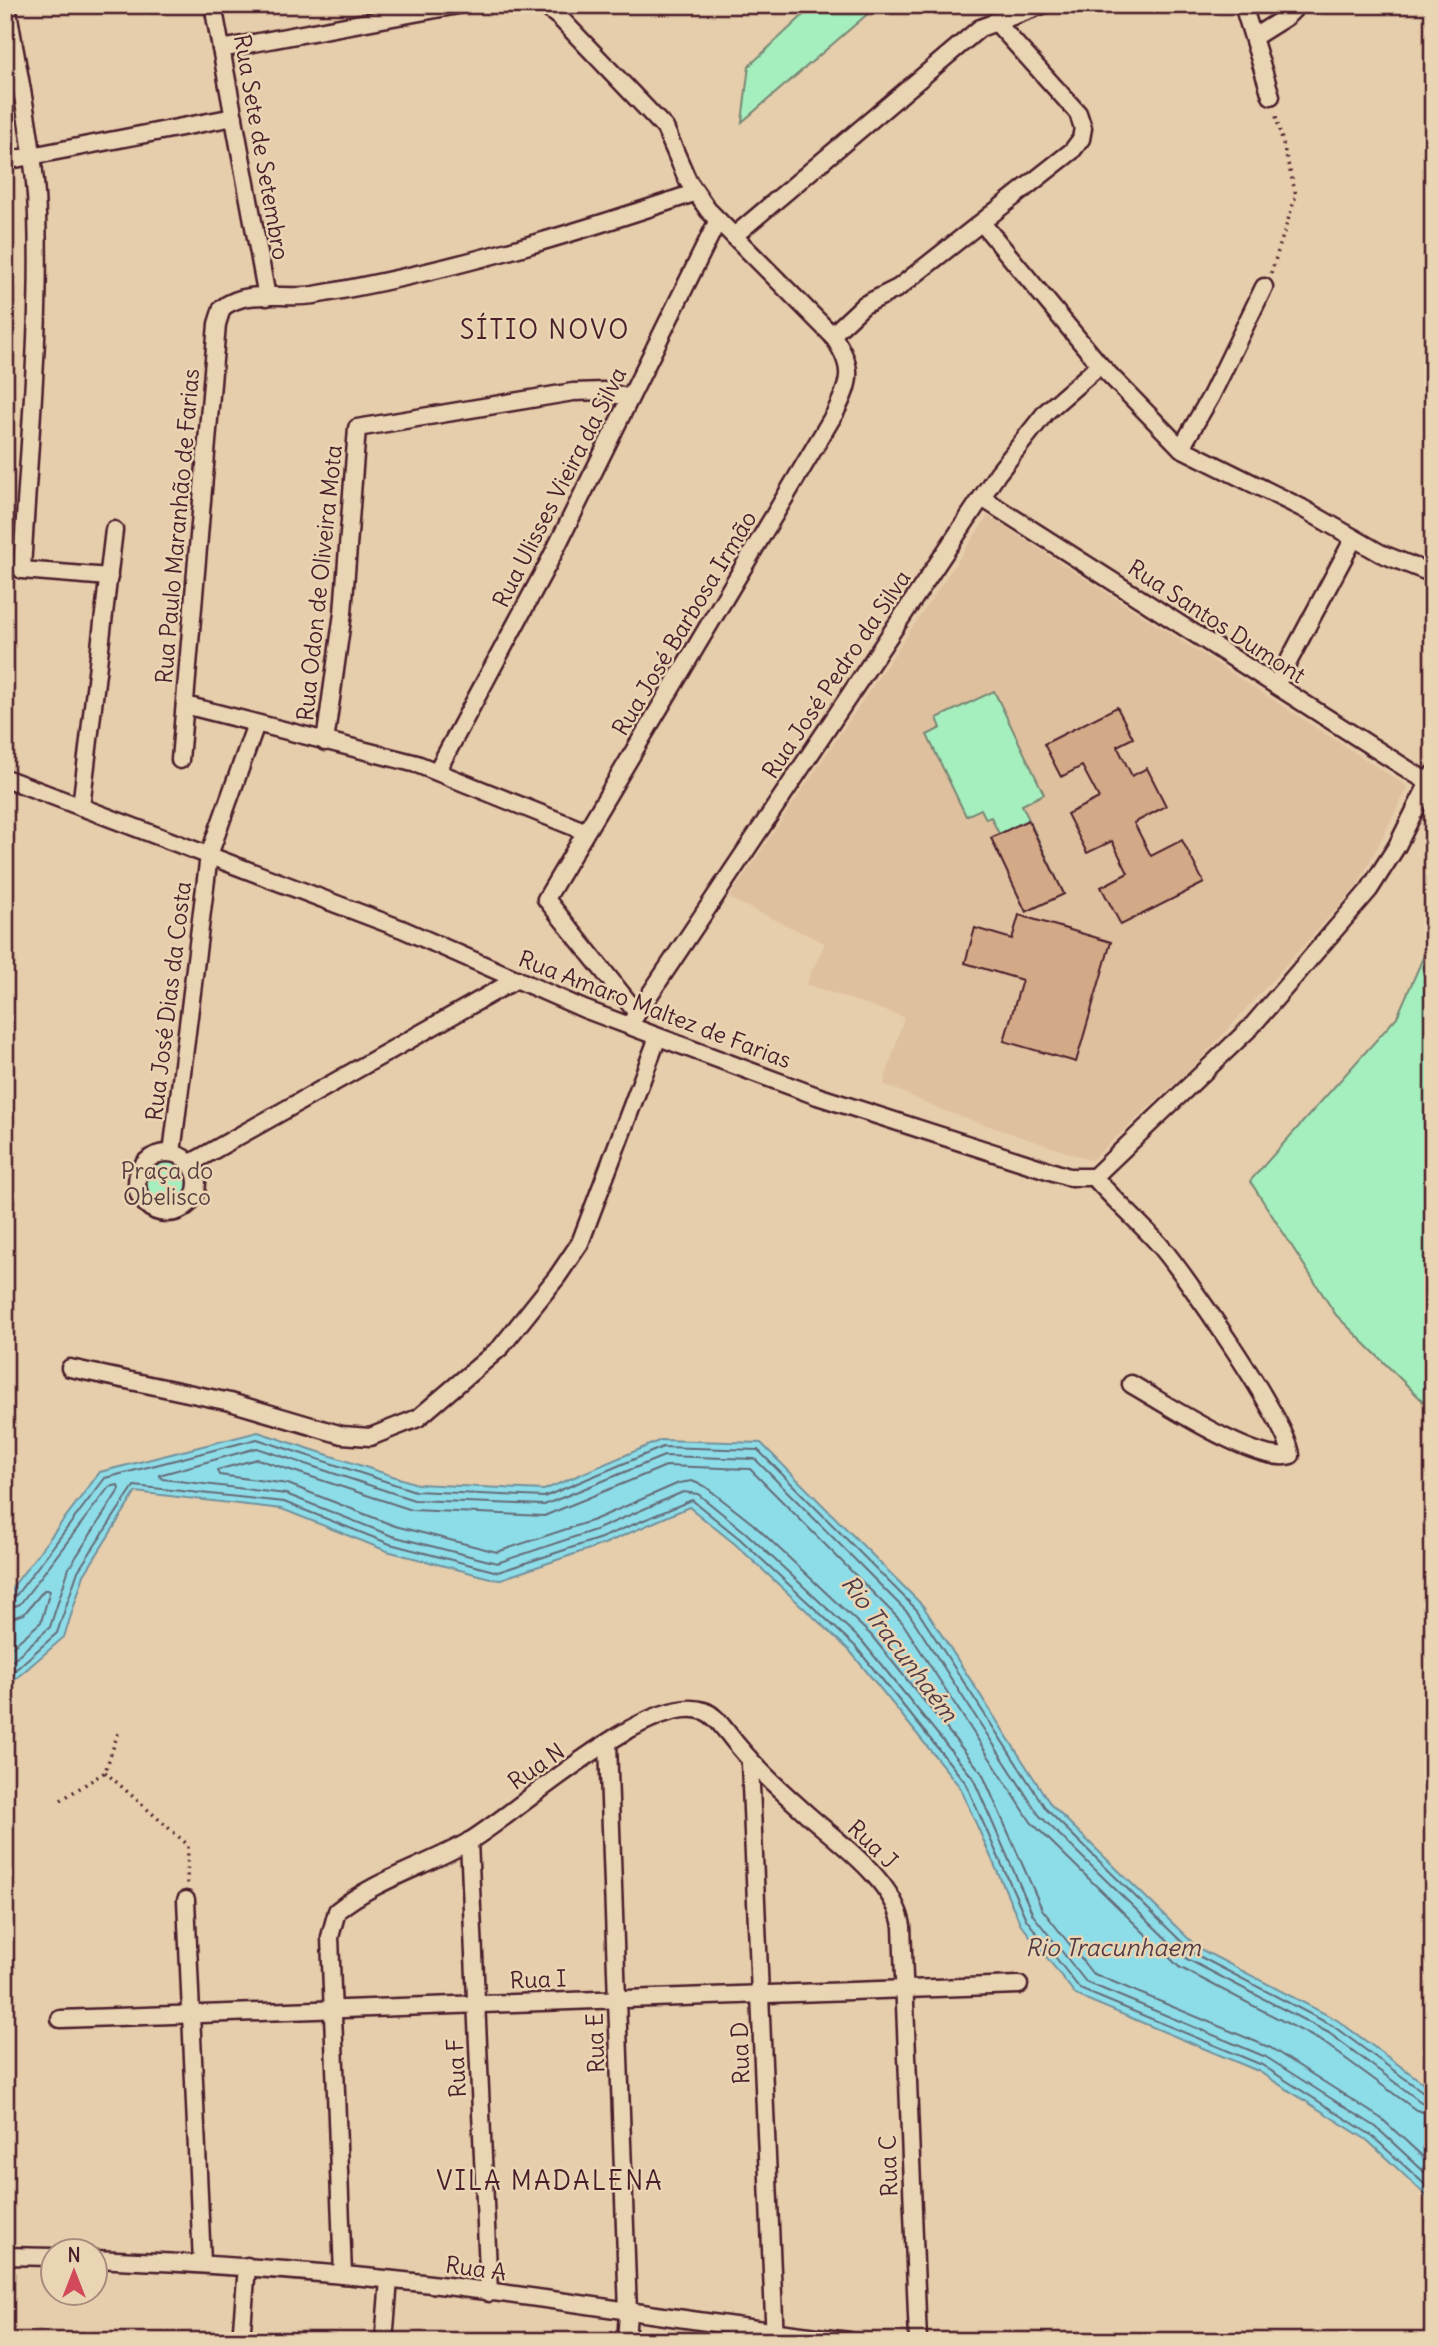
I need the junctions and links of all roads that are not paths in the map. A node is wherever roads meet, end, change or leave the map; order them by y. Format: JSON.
{"nodes":[{"id":1,"x":213,"y":5,"type":"edge"},
{"id":2,"x":458,"y":5,"type":"edge"},
{"id":3,"x":544,"y":5,"type":"edge"},
{"id":4,"x":1043,"y":5,"type":"edge"},
{"id":5,"x":1243,"y":5,"type":"edge"},
{"id":6,"x":1298,"y":5,"type":"edge"},
{"id":7,"x":7,"y":14,"type":"edge"},
{"id":8,"x":995,"y":21,"type":"junction"},
{"id":9,"x":1254,"y":37,"type":"junction"},
{"id":10,"x":221,"y":49,"type":"junction"},
{"id":11,"x":1271,"y":96,"type":"road end"},
{"id":12,"x":234,"y":117,"type":"junction"},
{"id":13,"x":32,"y":156,"type":"junction"},
{"id":14,"x":5,"y":161,"type":"edge"},
{"id":15,"x":694,"y":192,"type":"junction"},
{"id":16,"x":713,"y":215,"type":"junction"},
{"id":17,"x":982,"y":223,"type":"junction"},
{"id":18,"x":734,"y":236,"type":"junction"},
{"id":19,"x":1264,"y":287,"type":"road end"},
{"id":20,"x":267,"y":297,"type":"junction"},
{"id":21,"x":832,"y":335,"type":"junction"},
{"id":22,"x":1100,"y":365,"type":"junction"},
{"id":23,"x":629,"y":398,"type":"junction"},
{"id":24,"x":1181,"y":447,"type":"junction"},
{"id":25,"x":982,"y":498,"type":"junction"},
{"id":26,"x":114,"y":530,"type":"dead end"},
{"id":27,"x":1354,"y":538,"type":"junction"},
{"id":28,"x":1433,"y":573,"type":"edge"},
{"id":29,"x":109,"y":578,"type":"junction"},
{"id":30,"x":1276,"y":685,"type":"junction"},
{"id":31,"x":185,"y":705,"type":"junction"},
{"id":32,"x":256,"y":724,"type":"junction"},
{"id":33,"x":325,"y":741,"type":"junction"},
{"id":34,"x":180,"y":760,"type":"dead end"},
{"id":35,"x":437,"y":771,"type":"junction"},
{"id":36,"x":5,"y":778,"type":"edge"},
{"id":37,"x":1431,"y":778,"type":"edge"},
{"id":38,"x":80,"y":807,"type":"junction"},
{"id":39,"x":584,"y":831,"type":"junction"},
{"id":40,"x":209,"y":855,"type":"junction"},
{"id":41,"x":517,"y":979,"type":"junction"},
{"id":42,"x":633,"y":1019,"type":"junction"},
{"id":43,"x":658,"y":1037,"type":"junction"},
{"id":44,"x":172,"y":1153,"type":"junction"},
{"id":45,"x":191,"y":1163,"type":"junction"},
{"id":46,"x":1094,"y":1177,"type":"junction"},
{"id":47,"x":70,"y":1368,"type":"dead end"},
{"id":48,"x":1131,"y":1384,"type":"dead end"},
{"id":49,"x":608,"y":1743,"type":"junction"},
{"id":50,"x":750,"y":1763,"type":"junction"},
{"id":51,"x":469,"y":1842,"type":"junction"},
{"id":52,"x":186,"y":1900,"type":"road end"},
{"id":53,"x":1018,"y":1986,"type":"dead end"},
{"id":54,"x":904,"y":1989,"type":"junction"},
{"id":55,"x":760,"y":1994,"type":"junction"},
{"id":56,"x":616,"y":1999,"type":"junction"},
{"id":57,"x":476,"y":2004,"type":"junction"},
{"id":58,"x":332,"y":2009,"type":"junction"},
{"id":59,"x":191,"y":2014,"type":"junction"},
{"id":60,"x":60,"y":2019,"type":"dead end"},
{"id":61,"x":5,"y":2256,"type":"edge"},
{"id":62,"x":38,"y":2257,"type":"edge"},
{"id":63,"x":108,"y":2260,"type":"edge"},
{"id":64,"x":202,"y":2263,"type":"junction"},
{"id":65,"x":247,"y":2266,"type":"junction"},
{"id":66,"x":343,"y":2275,"type":"junction"},
{"id":67,"x":389,"y":2280,"type":"junction"},
{"id":68,"x":489,"y":2293,"type":"junction"},
{"id":69,"x":628,"y":2313,"type":"junction"},
{"id":70,"x":775,"y":2337,"type":"edge"},
{"id":71,"x":241,"y":2341,"type":"edge"},
{"id":72,"x":384,"y":2341,"type":"edge"},
{"id":73,"x":626,"y":2341,"type":"edge"},
{"id":74,"x":849,"y":2341,"type":"edge"},
{"id":75,"x":918,"y":2341,"type":"edge"}],
"edges":[{"from":1,"to":10,"type":"street","name":"Rua Sete de Setembro"},
{"from":2,"to":10,"type":"street"},
{"from":3,"to":15,"type":"street"},
{"from":4,"to":8,"type":"street"},
{"from":5,"to":9,"type":"street"},
{"from":6,"to":9,"type":"street"},
{"from":7,"to":13,"type":"street"},
{"from":8,"to":17,"type":"street"},
{"from":8,"to":18,"type":"street"},
{"from":9,"to":11,"type":"street"},
{"from":10,"to":12,"type":"street","name":"Rua Sete de Setembro"},
{"from":12,"to":13,"type":"street"},
{"from":12,"to":20,"type":"street","name":"Rua Sete de Setembro"},
{"from":13,"to":14,"type":"street"},
{"from":13,"to":29,"type":"street"},
{"from":15,"to":16,"type":"street"},
{"from":15,"to":20,"type":"street"},
{"from":16,"to":18,"type":"street"},
{"from":16,"to":23,"type":"street","name":"Rua Ulisses Vieira da Silva"},
{"from":17,"to":21,"type":"street"},
{"from":17,"to":22,"type":"street"},
{"from":18,"to":21,"type":"street"},
{"from":19,"to":24,"type":"street"},
{"from":20,"to":31,"type":"street","name":"Rua Paulo Maranhão de Farias"},
{"from":21,"to":39,"type":"street","name":"Rua José Barbosa Irmão"},
{"from":22,"to":24,"type":"street"},
{"from":22,"to":25,"type":"street","name":"Rua José Pedro da Silva"},
{"from":23,"to":33,"type":"street","name":"Rua Odon de Oliveira Mota"},
{"from":23,"to":35,"type":"street","name":"Rua Ulisses Vieira da Silva"},
{"from":24,"to":27,"type":"street"},
{"from":25,"to":30,"type":"street","name":"Rua Santos Dumont"},
{"from":25,"to":42,"type":"street","name":"Rua José Pedro da Silva"},
{"from":26,"to":29,"type":"street"},
{"from":27,"to":28,"type":"street"},
{"from":27,"to":30,"type":"street"},
{"from":29,"to":38,"type":"street"},
{"from":30,"to":37,"type":"street","name":"Rua Santos Dumont"},
{"from":31,"to":32,"type":"street"},
{"from":31,"to":34,"type":"street","name":"Rua Paulo Maranhão de Farias"},
{"from":32,"to":33,"type":"street"},
{"from":32,"to":40,"type":"street","name":"Rua José Dias da Costa"},
{"from":33,"to":35,"type":"street"},
{"from":35,"to":39,"type":"street"},
{"from":36,"to":38,"type":"street","name":"Rua Amaro Maltez de Farias"},
{"from":37,"to":46,"type":"street"},
{"from":38,"to":40,"type":"street","name":"Rua Amaro Maltez de Farias"},
{"from":39,"to":42,"type":"street","name":"Rua José Barbosa Irmão"},
{"from":40,"to":41,"type":"street","name":"Rua Amaro Maltez de Farias"},
{"from":40,"to":44,"type":"street","name":"Rua José Dias da Costa"},
{"from":41,"to":42,"type":"street","name":"Rua Amaro Maltez de Farias"},
{"from":41,"to":45,"type":"street"},
{"from":42,"to":43,"type":"street","name":"Rua Amaro Maltez de Farias"},
{"from":43,"to":46,"type":"street","name":"Rua Amaro Maltez de Farias"},
{"from":43,"to":47,"type":"street"},
{"from":44,"to":45,"type":"street","name":"Rua José Dias da Costa"},
{"from":44,"to":45,"type":"street","name":"Rua José Dias da Costa"},
{"from":46,"to":48,"type":"street"},
{"from":49,"to":50,"type":"street","name":"Rua N"},
{"from":49,"to":51,"type":"street","name":"Rua N"},
{"from":49,"to":56,"type":"street","name":"Rua E"},
{"from":50,"to":54,"type":"street","name":"Rua J"},
{"from":50,"to":55,"type":"street","name":"Rua D"},
{"from":51,"to":57,"type":"street","name":"Rua F"},
{"from":51,"to":58,"type":"street","name":"Rua N"},
{"from":52,"to":59,"type":"street"},
{"from":53,"to":54,"type":"street","name":"Rua I"},
{"from":54,"to":55,"type":"street","name":"Rua I"},
{"from":54,"to":75,"type":"street","name":"Rua C"},
{"from":55,"to":56,"type":"street","name":"Rua I"},
{"from":55,"to":70,"type":"street","name":"Rua D"},
{"from":56,"to":57,"type":"street","name":"Rua I"},
{"from":56,"to":69,"type":"street","name":"Rua E"},
{"from":57,"to":58,"type":"street","name":"Rua I"},
{"from":57,"to":68,"type":"street","name":"Rua F"},
{"from":58,"to":59,"type":"street","name":"Rua I"},
{"from":58,"to":66,"type":"street"},
{"from":59,"to":60,"type":"street","name":"Rua I"},
{"from":59,"to":64,"type":"street"},
{"from":61,"to":62,"type":"street"},
{"from":63,"to":64,"type":"street","name":"Rua A"},
{"from":64,"to":65,"type":"street","name":"Rua A"},
{"from":65,"to":66,"type":"street","name":"Rua A"},
{"from":65,"to":71,"type":"street"},
{"from":66,"to":67,"type":"street","name":"Rua A"},
{"from":67,"to":68,"type":"street","name":"Rua A"},
{"from":67,"to":72,"type":"street"},
{"from":68,"to":69,"type":"street","name":"Rua A"},
{"from":69,"to":70,"type":"street","name":"Rua A"},
{"from":69,"to":73,"type":"street","name":"Rua E"},
{"from":70,"to":74,"type":"street","name":"Rua A"}]}
